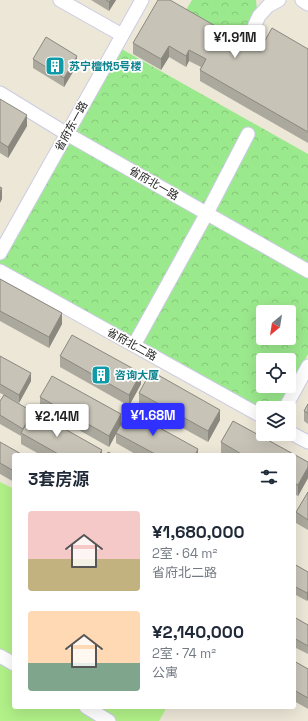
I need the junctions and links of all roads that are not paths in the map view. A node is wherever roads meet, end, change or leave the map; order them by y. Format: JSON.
{"nodes":[{"id":1,"x":60,"y":0,"type":"edge"},
{"id":2,"x":142,"y":0,"type":"edge"},
{"id":3,"x":279,"y":0,"type":"edge"},
{"id":4,"x":302,"y":0,"type":"edge"},
{"id":5,"x":308,"y":4,"type":"edge"},
{"id":6,"x":122,"y":35,"type":"junction"},
{"id":7,"x":286,"y":66,"type":"edge"},
{"id":8,"x":0,"y":93,"type":"edge"},
{"id":9,"x":67,"y":134,"type":"junction"},
{"id":10,"x":248,"y":134,"type":"dead end"},
{"id":11,"x":207,"y":213,"type":"junction"},
{"id":12,"x":0,"y":252,"type":"edge"},
{"id":13,"x":0,"y":271,"type":"edge"},
{"id":14,"x":308,"y":271,"type":"edge"},
{"id":15,"x":134,"y":345,"type":"junction"},
{"id":16,"x":308,"y":366,"type":"edge"},
{"id":17,"x":290,"y":401,"type":"edge"},
{"id":18,"x":256,"y":413,"type":"edge"},
{"id":19,"x":296,"y":436,"type":"edge"},
{"id":20,"x":308,"y":442,"type":"edge"},
{"id":21,"x":0,"y":656,"type":"edge"},
{"id":22,"x":12,"y":663,"type":"edge"},
{"id":23,"x":89,"y":709,"type":"edge"},
{"id":24,"x":109,"y":721,"type":"edge"}],
"edges":[{"from":1,"to":6,"type":"street"},
{"from":2,"to":6,"type":"street","name":"省府东一路"},
{"from":3,"to":7,"type":"street"},
{"from":4,"to":5,"type":"street"},
{"from":6,"to":9,"type":"street","name":"省府东一路"},
{"from":8,"to":9,"type":"street","name":"省府北一路"},
{"from":9,"to":11,"type":"street","name":"省府北一路"},
{"from":9,"to":12,"type":"street","name":"省府东一路"},
{"from":10,"to":11,"type":"street"},
{"from":11,"to":14,"type":"street","name":"省府北一路"},
{"from":11,"to":15,"type":"street"},
{"from":13,"to":15,"type":"street","name":"省府北二路"},
{"from":15,"to":18,"type":"street","name":"省府北二路"},
{"from":16,"to":17,"type":"street"},
{"from":19,"to":20,"type":"street"},
{"from":21,"to":22,"type":"street"},
{"from":23,"to":24,"type":"street"}]}
